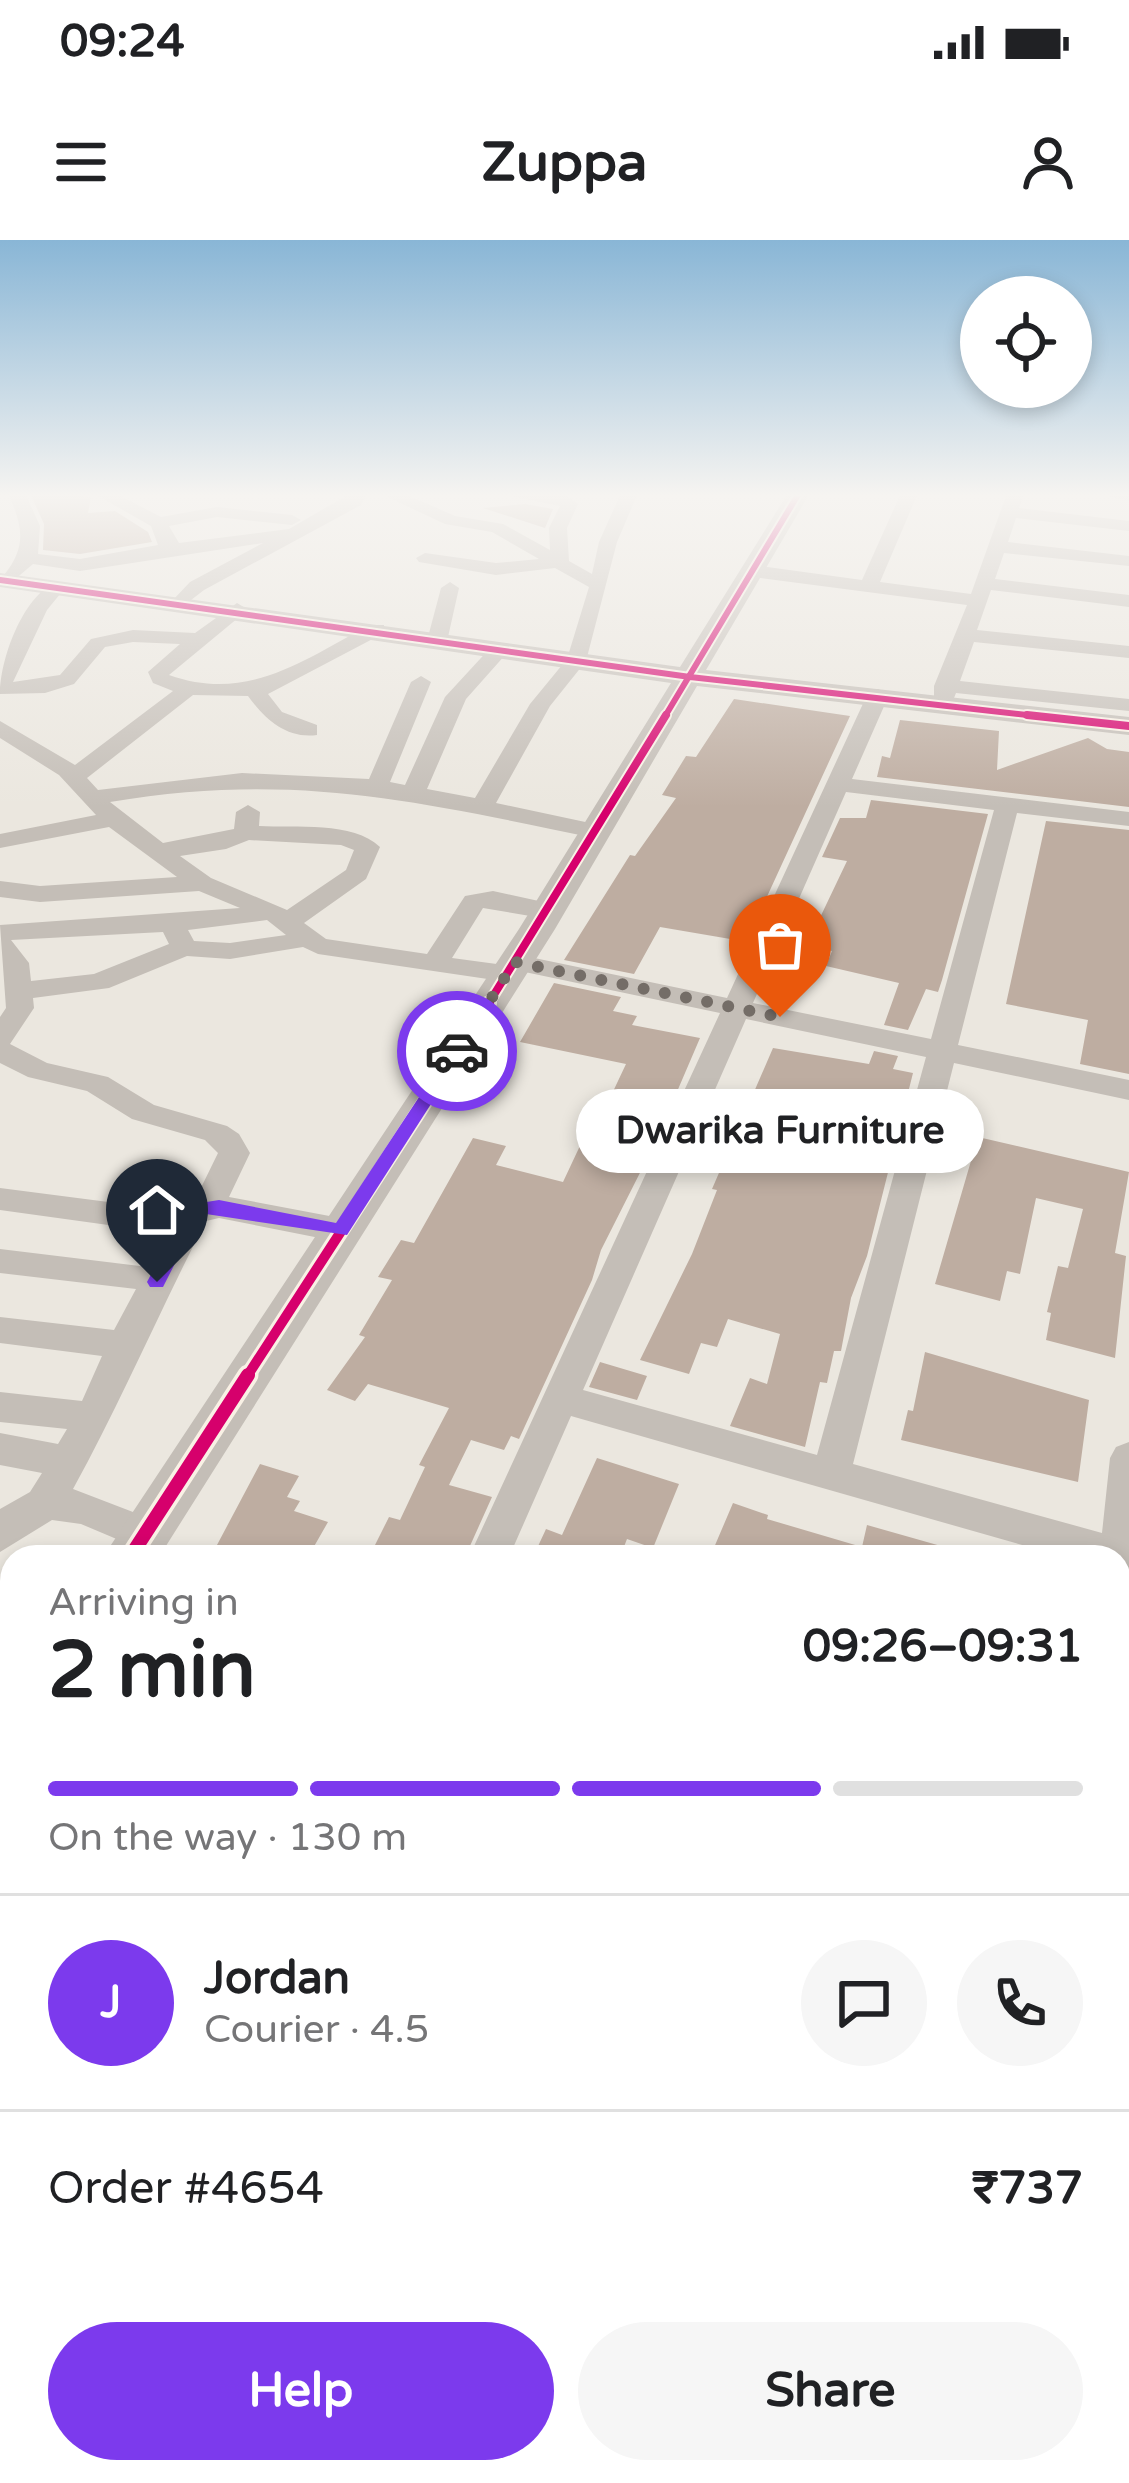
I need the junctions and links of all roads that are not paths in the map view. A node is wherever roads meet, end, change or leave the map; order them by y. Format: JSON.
{"nodes":[{"id":1,"x":45,"y":598,"type":"edge"},
{"id":2,"x":131,"y":598,"type":"edge"},
{"id":3,"x":200,"y":598,"type":"edge"},
{"id":4,"x":448,"y":598,"type":"edge"},
{"id":5,"x":594,"y":598,"type":"edge"},
{"id":6,"x":739,"y":598,"type":"edge"},
{"id":7,"x":977,"y":598,"type":"edge"},
{"id":8,"x":1079,"y":598,"type":"edge"},
{"id":9,"x":1129,"y":601,"type":"edge"},
{"id":10,"x":234,"y":611,"type":"junction"},
{"id":11,"x":374,"y":630,"type":"junction"},
{"id":12,"x":963,"y":635,"type":"junction"},
{"id":13,"x":438,"y":637,"type":"junction"},
{"id":14,"x":196,"y":639,"type":"junction"},
{"id":15,"x":500,"y":650,"type":"junction"},
{"id":16,"x":1129,"y":652,"type":"edge"},
{"id":17,"x":576,"y":659,"type":"junction"},
{"id":18,"x":698,"y":676,"type":"junction"},
{"id":19,"x":421,"y":682,"type":"dead end"},
{"id":20,"x":0,"y":686,"type":"edge"},
{"id":21,"x":188,"y":689,"type":"junction"},
{"id":22,"x":255,"y":691,"type":"junction"},
{"id":23,"x":878,"y":695,"type":"junction"},
{"id":24,"x":943,"y":695,"type":"junction"},
{"id":25,"x":1129,"y":705,"type":"edge"},
{"id":26,"x":1129,"y":725,"type":"edge"},
{"id":27,"x":0,"y":728,"type":"edge"},
{"id":28,"x":309,"y":730,"type":"dead end"},
{"id":29,"x":251,"y":781,"type":"junction"},
{"id":30,"x":838,"y":784,"type":"junction"},
{"id":31,"x":82,"y":788,"type":"junction"},
{"id":32,"x":376,"y":789,"type":"junction"},
{"id":33,"x":412,"y":796,"type":"junction"},
{"id":34,"x":1007,"y":805,"type":"junction"},
{"id":35,"x":480,"y":809,"type":"junction"},
{"id":36,"x":327,"y":810,"type":"junction"},
{"id":37,"x":113,"y":819,"type":"junction"},
{"id":38,"x":1129,"y":820,"type":"edge"},
{"id":39,"x":246,"y":832,"type":"junction"},
{"id":40,"x":595,"y":832,"type":"junction"},
{"id":41,"x":0,"y":841,"type":"edge"},
{"id":42,"x":153,"y":852,"type":"junction"},
{"id":43,"x":202,"y":883,"type":"junction"},
{"id":44,"x":2,"y":891,"type":"edge"},
{"id":45,"x":548,"y":911,"type":"junction"},
{"id":46,"x":288,"y":924,"type":"junction"},
{"id":47,"x":0,"y":933,"type":"edge"},
{"id":48,"x":179,"y":936,"type":"junction"},
{"id":49,"x":0,"y":944,"type":"edge"},
{"id":50,"x":434,"y":964,"type":"junction"},
{"id":51,"x":512,"y":968,"type":"junction"},
{"id":52,"x":20,"y":991,"type":"junction"},
{"id":53,"x":739,"y":1009,"type":"junction"},
{"id":54,"x":0,"y":1038,"type":"edge"},
{"id":55,"x":942,"y":1051,"type":"junction"},
{"id":56,"x":11,"y":1058,"type":"edge"},
{"id":57,"x":0,"y":1090,"type":"edge"},
{"id":58,"x":1129,"y":1090,"type":"edge"},
{"id":59,"x":0,"y":1199,"type":"edge"},
{"id":60,"x":197,"y":1215,"type":"junction"},
{"id":61,"x":340,"y":1230,"type":"junction"},
{"id":62,"x":0,"y":1261,"type":"edge"},
{"id":63,"x":157,"y":1282,"type":"junction"},
{"id":64,"x":0,"y":1330,"type":"edge"},
{"id":65,"x":124,"y":1345,"type":"junction"},
{"id":66,"x":561,"y":1399,"type":"junction"},
{"id":67,"x":0,"y":1408,"type":"edge"},
{"id":68,"x":94,"y":1417,"type":"junction"},
{"id":69,"x":0,"y":1449,"type":"edge"},
{"id":70,"x":1129,"y":1458,"type":"edge"},
{"id":71,"x":69,"y":1462,"type":"junction"},
{"id":72,"x":831,"y":1474,"type":"junction"},
{"id":73,"x":45,"y":1502,"type":"junction"},
{"id":74,"x":0,"y":1535,"type":"edge"},
{"id":75,"x":137,"y":1545,"type":"edge"},
{"id":76,"x":494,"y":1545,"type":"edge"},
{"id":77,"x":1085,"y":1545,"type":"edge"},
{"id":78,"x":1125,"y":1545,"type":"edge"}],
"edges":[{"from":1,"to":20,"type":"street"},
{"from":2,"to":10,"type":"street"},
{"from":3,"to":10,"type":"street"},
{"from":4,"to":13,"type":"street"},
{"from":5,"to":17,"type":"street"},
{"from":6,"to":18,"type":"street"},
{"from":7,"to":12,"type":"street"},
{"from":8,"to":9,"type":"street"},
{"from":10,"to":11,"type":"street"},
{"from":10,"to":14,"type":"street"},
{"from":11,"to":13,"type":"street"},
{"from":11,"to":15,"type":"street"},
{"from":11,"to":22,"type":"street"},
{"from":12,"to":16,"type":"street"},
{"from":12,"to":24,"type":"street"},
{"from":13,"to":17,"type":"street"},
{"from":14,"to":20,"type":"street"},
{"from":14,"to":21,"type":"street"},
{"from":15,"to":17,"type":"street"},
{"from":15,"to":33,"type":"street"},
{"from":17,"to":18,"type":"street"},
{"from":17,"to":35,"type":"street"},
{"from":18,"to":23,"type":"street"},
{"from":18,"to":40,"type":"street"},
{"from":19,"to":32,"type":"street"},
{"from":21,"to":22,"type":"street"},
{"from":21,"to":31,"type":"street"},
{"from":22,"to":28,"type":"street"},
{"from":23,"to":24,"type":"street"},
{"from":23,"to":30,"type":"street"},
{"from":24,"to":25,"type":"street"},
{"from":24,"to":26,"type":"street"},
{"from":27,"to":31,"type":"street"},
{"from":29,"to":31,"type":"street"},
{"from":29,"to":36,"type":"street"},
{"from":29,"to":39,"type":"street"},
{"from":30,"to":34,"type":"street"},
{"from":30,"to":53,"type":"street"},
{"from":31,"to":37,"type":"street"},
{"from":32,"to":33,"type":"street"},
{"from":32,"to":36,"type":"street"},
{"from":33,"to":35,"type":"street"},
{"from":34,"to":38,"type":"street"},
{"from":34,"to":55,"type":"street"},
{"from":35,"to":40,"type":"street"},
{"from":36,"to":39,"type":"street"},
{"from":36,"to":46,"type":"street"},
{"from":37,"to":41,"type":"street"},
{"from":37,"to":42,"type":"street"},
{"from":39,"to":42,"type":"street"},
{"from":40,"to":45,"type":"street"},
{"from":42,"to":43,"type":"street"},
{"from":43,"to":44,"type":"street"},
{"from":43,"to":46,"type":"street"},
{"from":45,"to":50,"type":"street"},
{"from":45,"to":51,"type":"street"},
{"from":46,"to":48,"type":"street"},
{"from":46,"to":48,"type":"street"},
{"from":46,"to":50,"type":"street"},
{"from":47,"to":48,"type":"street"},
{"from":48,"to":52,"type":"street"},
{"from":49,"to":52,"type":"street"},
{"from":50,"to":51,"type":"street"},
{"from":51,"to":53,"type":"street"},
{"from":51,"to":61,"type":"street"},
{"from":52,"to":54,"type":"street"},
{"from":53,"to":55,"type":"street"},
{"from":53,"to":66,"type":"street"},
{"from":55,"to":58,"type":"street"},
{"from":55,"to":72,"type":"street"},
{"from":56,"to":57,"type":"street"},
{"from":56,"to":60,"type":"street"},
{"from":59,"to":60,"type":"street"},
{"from":60,"to":61,"type":"street"},
{"from":60,"to":63,"type":"street"},
{"from":61,"to":75,"type":"street"},
{"from":62,"to":63,"type":"street"},
{"from":63,"to":65,"type":"street"},
{"from":64,"to":65,"type":"street"},
{"from":65,"to":68,"type":"street"},
{"from":66,"to":72,"type":"street"},
{"from":66,"to":76,"type":"street"},
{"from":67,"to":68,"type":"street"},
{"from":68,"to":71,"type":"street"},
{"from":69,"to":71,"type":"street"},
{"from":70,"to":78,"type":"street"},
{"from":71,"to":73,"type":"street"},
{"from":72,"to":77,"type":"street"},
{"from":73,"to":74,"type":"street"},
{"from":73,"to":75,"type":"street"}]}
